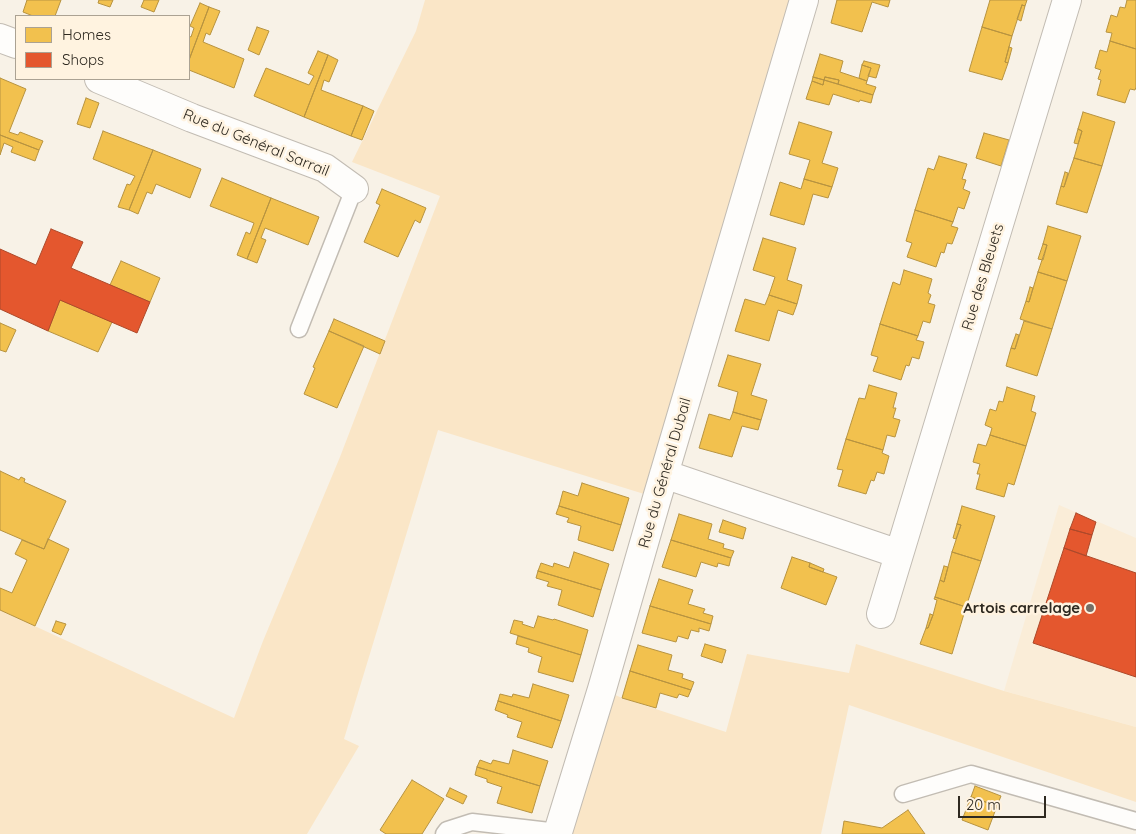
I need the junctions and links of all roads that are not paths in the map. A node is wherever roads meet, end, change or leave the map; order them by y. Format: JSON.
{"nodes":[{"id":1,"x":804,"y":0,"type":"edge"},
{"id":2,"x":1067,"y":0,"type":"edge"},
{"id":3,"x":0,"y":38,"type":"edge"},
{"id":4,"x":15,"y":44,"type":"edge"},
{"id":5,"x":101,"y":80,"type":"edge"},
{"id":6,"x":354,"y":189,"type":"joint"},
{"id":7,"x":299,"y":329,"type":"dead end"},
{"id":8,"x":664,"y":474,"type":"junction"},
{"id":9,"x":899,"y":554,"type":"junction"},
{"id":10,"x":881,"y":614,"type":"dead end"},
{"id":11,"x":903,"y":794,"type":"dead end"},
{"id":12,"x":1136,"y":821,"type":"edge"},
{"id":13,"x":558,"y":832,"type":"joint"},
{"id":14,"x":444,"y":834,"type":"edge"}],
"edges":[{"from":1,"to":8,"type":"street","name":"Rue du Général Dubail"},
{"from":2,"to":9,"type":"street","name":"Rue des Bleuets"},
{"from":3,"to":4,"type":"street"},
{"from":5,"to":6,"type":"street","name":"Rue du Général Sarrail"},
{"from":6,"to":7,"type":"lane","name":"Rue du Général Sarrail"},
{"from":8,"to":9,"type":"street"},
{"from":8,"to":13,"type":"street","name":"Rue du Général Dubail"},
{"from":9,"to":10,"type":"street","name":"Rue des Bleuets"},
{"from":11,"to":12,"type":"lane"},
{"from":13,"to":14,"type":"lane","name":"Rue du Général Dubail"}]}
